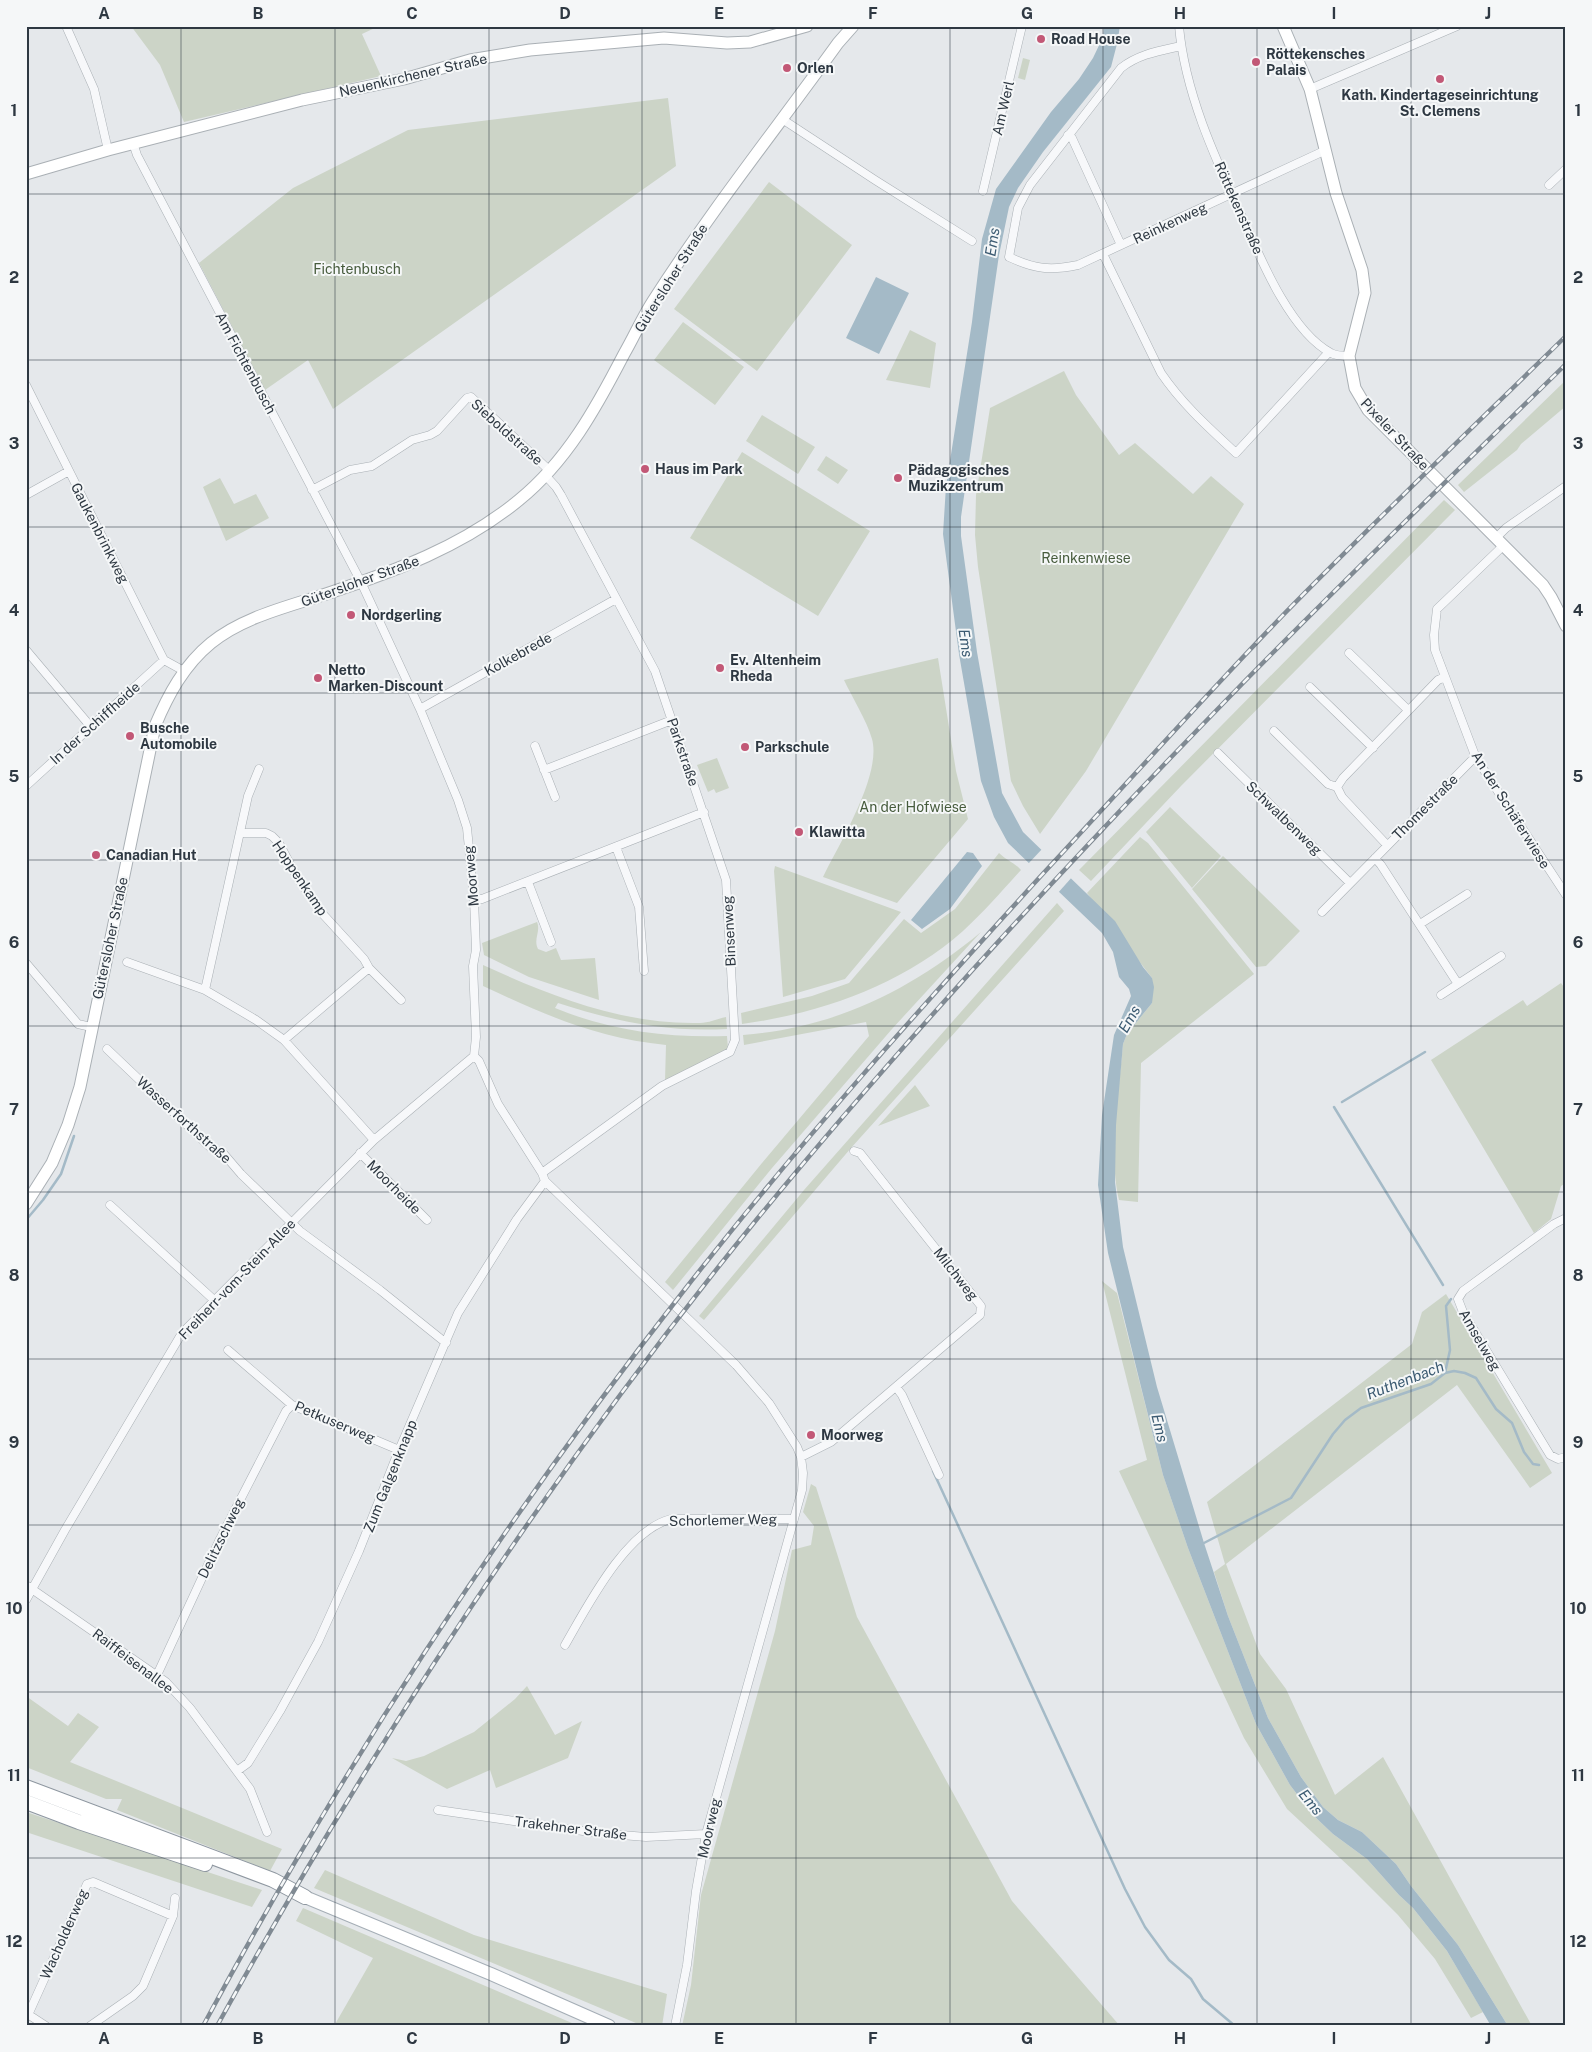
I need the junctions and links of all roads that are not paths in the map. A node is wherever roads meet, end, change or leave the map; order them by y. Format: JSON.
{"nodes":[{"id":1,"x":66,"y":26,"type":"edge"},
{"id":2,"x":807,"y":26,"type":"edge"},
{"id":3,"x":853,"y":26,"type":"edge"},
{"id":4,"x":1022,"y":26,"type":"edge"},
{"id":5,"x":1179,"y":26,"type":"edge"},
{"id":6,"x":1283,"y":26,"type":"edge"},
{"id":7,"x":1457,"y":26,"type":"edge"},
{"id":8,"x":1180,"y":46,"type":"junction"},
{"id":9,"x":1310,"y":89,"type":"junction"},
{"id":10,"x":782,"y":119,"type":"junction"},
{"id":11,"x":1068,"y":135,"type":"junction"},
{"id":12,"x":133,"y":144,"type":"junction"},
{"id":13,"x":108,"y":150,"type":"junction"},
{"id":14,"x":1326,"y":150,"type":"junction"},
{"id":15,"x":1566,"y":169,"type":"edge"},
{"id":16,"x":26,"y":174,"type":"edge"},
{"id":17,"x":1549,"y":185,"type":"dead end"},
{"id":18,"x":983,"y":190,"type":"dead end"},
{"id":19,"x":1231,"y":194,"type":"junction"},
{"id":20,"x":972,"y":241,"type":"dead end"},
{"id":21,"x":1121,"y":245,"type":"junction"},
{"id":22,"x":1103,"y":254,"type":"junction"},
{"id":23,"x":1329,"y":352,"type":"junction"},
{"id":24,"x":1349,"y":356,"type":"junction"},
{"id":25,"x":26,"y":385,"type":"edge"},
{"id":26,"x":69,"y":471,"type":"junction"},
{"id":27,"x":548,"y":474,"type":"junction"},
{"id":28,"x":1566,"y":486,"type":"edge"},
{"id":29,"x":312,"y":490,"type":"junction"},
{"id":30,"x":26,"y":495,"type":"edge"},
{"id":31,"x":1500,"y":541,"type":"junction"},
{"id":32,"x":361,"y":582,"type":"junction"},
{"id":33,"x":616,"y":599,"type":"junction"},
{"id":34,"x":1566,"y":626,"type":"edge"},
{"id":35,"x":26,"y":650,"type":"edge"},
{"id":36,"x":1349,"y":653,"type":"dead end"},
{"id":37,"x":164,"y":660,"type":"junction"},
{"id":38,"x":184,"y":671,"type":"junction"},
{"id":39,"x":1445,"y":678,"type":"junction"},
{"id":40,"x":1310,"y":687,"type":"dead end"},
{"id":41,"x":420,"y":709,"type":"junction"},
{"id":42,"x":1408,"y":710,"type":"junction"},
{"id":43,"x":672,"y":720,"type":"junction"},
{"id":44,"x":91,"y":727,"type":"junction"},
{"id":45,"x":1274,"y":731,"type":"dead end"},
{"id":46,"x":535,"y":746,"type":"dead end"},
{"id":47,"x":1373,"y":748,"type":"junction"},
{"id":48,"x":1218,"y":753,"type":"dead end"},
{"id":49,"x":1476,"y":758,"type":"junction"},
{"id":50,"x":259,"y":769,"type":"dead end"},
{"id":51,"x":544,"y":770,"type":"junction"},
{"id":52,"x":26,"y":786,"type":"edge"},
{"id":53,"x":1337,"y":787,"type":"junction"},
{"id":54,"x":555,"y":797,"type":"dead end"},
{"id":55,"x":704,"y":812,"type":"junction"},
{"id":56,"x":240,"y":833,"type":"junction"},
{"id":57,"x":1387,"y":846,"type":"junction"},
{"id":58,"x":616,"y":847,"type":"junction"},
{"id":59,"x":1375,"y":858,"type":"junction"},
{"id":60,"x":528,"y":882,"type":"junction"},
{"id":61,"x":1350,"y":883,"type":"junction"},
{"id":62,"x":1467,"y":894,"type":"dead end"},
{"id":63,"x":1566,"y":895,"type":"edge"},
{"id":64,"x":474,"y":899,"type":"junction"},
{"id":65,"x":1322,"y":912,"type":"dead end"},
{"id":66,"x":1420,"y":924,"type":"junction"},
{"id":67,"x":551,"y":942,"type":"dead end"},
{"id":68,"x":1501,"y":956,"type":"dead end"},
{"id":69,"x":127,"y":962,"type":"dead end"},
{"id":70,"x":26,"y":963,"type":"edge"},
{"id":71,"x":369,"y":968,"type":"junction"},
{"id":72,"x":644,"y":971,"type":"dead end"},
{"id":73,"x":1458,"y":984,"type":"junction"},
{"id":74,"x":205,"y":990,"type":"junction"},
{"id":75,"x":1440,"y":995,"type":"dead end"},
{"id":76,"x":401,"y":1000,"type":"dead end"},
{"id":77,"x":91,"y":1027,"type":"junction"},
{"id":78,"x":284,"y":1040,"type":"junction"},
{"id":79,"x":107,"y":1050,"type":"dead end"},
{"id":80,"x":474,"y":1056,"type":"junction"},
{"id":81,"x":374,"y":1140,"type":"junction"},
{"id":82,"x":854,"y":1151,"type":"dead end"},
{"id":83,"x":360,"y":1153,"type":"junction"},
{"id":84,"x":544,"y":1177,"type":"junction"},
{"id":85,"x":26,"y":1204,"type":"edge"},
{"id":86,"x":110,"y":1205,"type":"dead end"},
{"id":87,"x":1566,"y":1218,"type":"edge"},
{"id":88,"x":428,"y":1220,"type":"dead end"},
{"id":89,"x":292,"y":1222,"type":"junction"},
{"id":90,"x":214,"y":1300,"type":"junction"},
{"id":91,"x":446,"y":1343,"type":"junction"},
{"id":92,"x":228,"y":1350,"type":"dead end"},
{"id":93,"x":896,"y":1387,"type":"junction"},
{"id":94,"x":292,"y":1405,"type":"junction"},
{"id":95,"x":400,"y":1450,"type":"junction"},
{"id":96,"x":801,"y":1457,"type":"junction"},
{"id":97,"x":1566,"y":1457,"type":"edge"},
{"id":98,"x":939,"y":1475,"type":"dead end"},
{"id":99,"x":794,"y":1519,"type":"junction"},
{"id":100,"x":29,"y":1587,"type":"edge"},
{"id":101,"x":26,"y":1600,"type":"edge"},
{"id":102,"x":565,"y":1645,"type":"dead end"},
{"id":103,"x":157,"y":1675,"type":"junction"},
{"id":104,"x":238,"y":1772,"type":"junction"},
{"id":105,"x":26,"y":1787,"type":"edge"},
{"id":106,"x":26,"y":1802,"type":"edge"},
{"id":107,"x":438,"y":1810,"type":"dead end"},
{"id":108,"x":267,"y":1832,"type":"dead end"},
{"id":109,"x":706,"y":1834,"type":"junction"},
{"id":110,"x":305,"y":1897,"type":"junction"},
{"id":111,"x":175,"y":1898,"type":"dead end"},
{"id":112,"x":173,"y":1916,"type":"junction"},
{"id":113,"x":27,"y":2014,"type":"edge"},
{"id":114,"x":676,"y":2024,"type":"edge"},
{"id":115,"x":46,"y":2026,"type":"edge"},
{"id":116,"x":90,"y":2026,"type":"edge"},
{"id":117,"x":609,"y":2026,"type":"edge"}],
"edges":[{"from":1,"to":13,"type":"street"},
{"from":2,"to":12,"type":"main road","name":"Neuenkirchener Straße"},
{"from":3,"to":10,"type":"main road","name":"Gütersloher Straße"},
{"from":4,"to":18,"type":"street","name":"Am Werl"},
{"from":5,"to":8,"type":"street","name":"Röttekenstraße"},
{"from":6,"to":9,"type":"main road","name":"Pixeler Straße"},
{"from":7,"to":9,"type":"street"},
{"from":8,"to":11,"type":"street"},
{"from":8,"to":19,"type":"street","name":"Röttekenstraße"},
{"from":9,"to":14,"type":"main road","name":"Pixeler Straße"},
{"from":10,"to":20,"type":"street"},
{"from":10,"to":27,"type":"main road","name":"Gütersloher Straße"},
{"from":11,"to":21,"type":"street"},
{"from":11,"to":22,"type":"street","name":"Reinkenweg"},
{"from":12,"to":13,"type":"main road","name":"Neuenkirchener Straße"},
{"from":12,"to":29,"type":"street","name":"Am Fichtenbusch"},
{"from":13,"to":16,"type":"main road","name":"Neuenkirchener Straße"},
{"from":14,"to":19,"type":"street","name":"Reinkenweg"},
{"from":14,"to":24,"type":"main road","name":"Pixeler Straße"},
{"from":15,"to":17,"type":"street"},
{"from":19,"to":21,"type":"street","name":"Reinkenweg"},
{"from":19,"to":23,"type":"street","name":"Röttekenstraße"},
{"from":21,"to":22,"type":"street","name":"Reinkenweg"},
{"from":22,"to":23,"type":"street"},
{"from":23,"to":24,"type":"street","name":"Röttekenstraße"},
{"from":24,"to":31,"type":"main road","name":"Pixeler Straße"},
{"from":25,"to":26,"type":"street","name":"Gaukenbrinkweg"},
{"from":26,"to":30,"type":"street"},
{"from":26,"to":37,"type":"street","name":"Gaukenbrinkweg"},
{"from":27,"to":29,"type":"street","name":"Sieboldstraße"},
{"from":27,"to":32,"type":"main road","name":"Gütersloher Straße"},
{"from":27,"to":33,"type":"street","name":"Parkstraße"},
{"from":28,"to":31,"type":"street","name":"An der Schäferwiese"},
{"from":29,"to":32,"type":"street","name":"Am Fichtenbusch"},
{"from":31,"to":34,"type":"main road","name":"Pixeler Straße"},
{"from":31,"to":39,"type":"street","name":"An der Schäferwiese"},
{"from":32,"to":38,"type":"main road","name":"Gütersloher Straße"},
{"from":32,"to":41,"type":"street","name":"Moorweg"},
{"from":33,"to":41,"type":"street","name":"Kolkebrede"},
{"from":33,"to":43,"type":"street","name":"Parkstraße"},
{"from":35,"to":44,"type":"street"},
{"from":36,"to":42,"type":"street"},
{"from":37,"to":38,"type":"street"},
{"from":37,"to":44,"type":"street","name":"In der Schiffheide"},
{"from":38,"to":77,"type":"main road","name":"Gütersloher Straße"},
{"from":39,"to":42,"type":"street"},
{"from":39,"to":49,"type":"street","name":"An der Schäferwiese"},
{"from":40,"to":47,"type":"street"},
{"from":41,"to":64,"type":"street","name":"Moorweg"},
{"from":42,"to":47,"type":"street"},
{"from":43,"to":51,"type":"street"},
{"from":43,"to":55,"type":"street","name":"Parkstraße"},
{"from":44,"to":52,"type":"street","name":"In der Schiffheide"},
{"from":45,"to":53,"type":"street"},
{"from":46,"to":51,"type":"street"},
{"from":47,"to":53,"type":"street"},
{"from":48,"to":61,"type":"street","name":"Schwalbenweg"},
{"from":49,"to":57,"type":"street","name":"Thomestraße"},
{"from":49,"to":63,"type":"street","name":"An der Schäferwiese"},
{"from":50,"to":56,"type":"street"},
{"from":51,"to":54,"type":"street"},
{"from":53,"to":57,"type":"street"},
{"from":55,"to":58,"type":"street"},
{"from":55,"to":84,"type":"street","name":"Binsenweg"},
{"from":56,"to":71,"type":"street","name":"Hoppenkamp"},
{"from":56,"to":74,"type":"street"},
{"from":57,"to":59,"type":"street","name":"Thomestraße"},
{"from":58,"to":60,"type":"street"},
{"from":58,"to":72,"type":"street"},
{"from":59,"to":61,"type":"street","name":"Thomestraße"},
{"from":59,"to":66,"type":"street"},
{"from":60,"to":64,"type":"street"},
{"from":60,"to":67,"type":"street"},
{"from":61,"to":65,"type":"street","name":"Thomestraße"},
{"from":62,"to":66,"type":"street"},
{"from":64,"to":80,"type":"street","name":"Moorweg"},
{"from":66,"to":73,"type":"street"},
{"from":68,"to":73,"type":"street"},
{"from":69,"to":74,"type":"street"},
{"from":70,"to":77,"type":"street"},
{"from":71,"to":76,"type":"street","name":"Hoppenkamp"},
{"from":71,"to":78,"type":"street"},
{"from":73,"to":75,"type":"street"},
{"from":74,"to":78,"type":"street"},
{"from":77,"to":85,"type":"main road","name":"Gütersloher Straße"},
{"from":78,"to":81,"type":"street"},
{"from":79,"to":89,"type":"street","name":"Wasserforthstraße"},
{"from":80,"to":81,"type":"street","name":"Freiherr-vom-Stein-Allee"},
{"from":80,"to":84,"type":"street","name":"Moorweg"},
{"from":81,"to":83,"type":"street","name":"Freiherr-vom-Stein-Allee"},
{"from":82,"to":93,"type":"street","name":"Milchweg"},
{"from":83,"to":88,"type":"street","name":"Moorheide"},
{"from":83,"to":89,"type":"street","name":"Freiherr-vom-Stein-Allee"},
{"from":84,"to":91,"type":"street","name":"Zum Galgenknapp"},
{"from":84,"to":96,"type":"street","name":"Moorweg"},
{"from":86,"to":90,"type":"street"},
{"from":87,"to":97,"type":"street","name":"Amselweg"},
{"from":89,"to":90,"type":"street","name":"Freiherr-vom-Stein-Allee"},
{"from":89,"to":91,"type":"street","name":"Wasserforthstraße"},
{"from":90,"to":100,"type":"street","name":"Freiherr-vom-Stein-Allee"},
{"from":91,"to":95,"type":"street","name":"Zum Galgenknapp"},
{"from":92,"to":94,"type":"street","name":"Petkuserweg"},
{"from":93,"to":96,"type":"street","name":"Milchweg"},
{"from":93,"to":98,"type":"street"},
{"from":94,"to":95,"type":"street","name":"Petkuserweg"},
{"from":94,"to":103,"type":"street","name":"Delitzschweg"},
{"from":95,"to":104,"type":"street","name":"Zum Galgenknapp"},
{"from":96,"to":99,"type":"street","name":"Moorweg"},
{"from":99,"to":102,"type":"street","name":"Schorlemer Weg"},
{"from":99,"to":109,"type":"street","name":"Moorweg"},
{"from":100,"to":101,"type":"street","name":"Freiherr-vom-Stein-Allee"},
{"from":100,"to":103,"type":"street","name":"Raiffeisenallee"},
{"from":103,"to":104,"type":"street","name":"Raiffeisenallee"},
{"from":104,"to":108,"type":"street","name":"Raiffeisenallee"},
{"from":105,"to":110,"type":"highway"},
{"from":106,"to":110,"type":"highway"},
{"from":107,"to":109,"type":"street","name":"Trakehner Straße"},
{"from":109,"to":114,"type":"street","name":"Moorweg"},
{"from":110,"to":117,"type":"main road"},
{"from":111,"to":112,"type":"street"},
{"from":112,"to":113,"type":"street","name":"Wacholderweg"},
{"from":112,"to":116,"type":"street"},
{"from":113,"to":115,"type":"street"}]}
